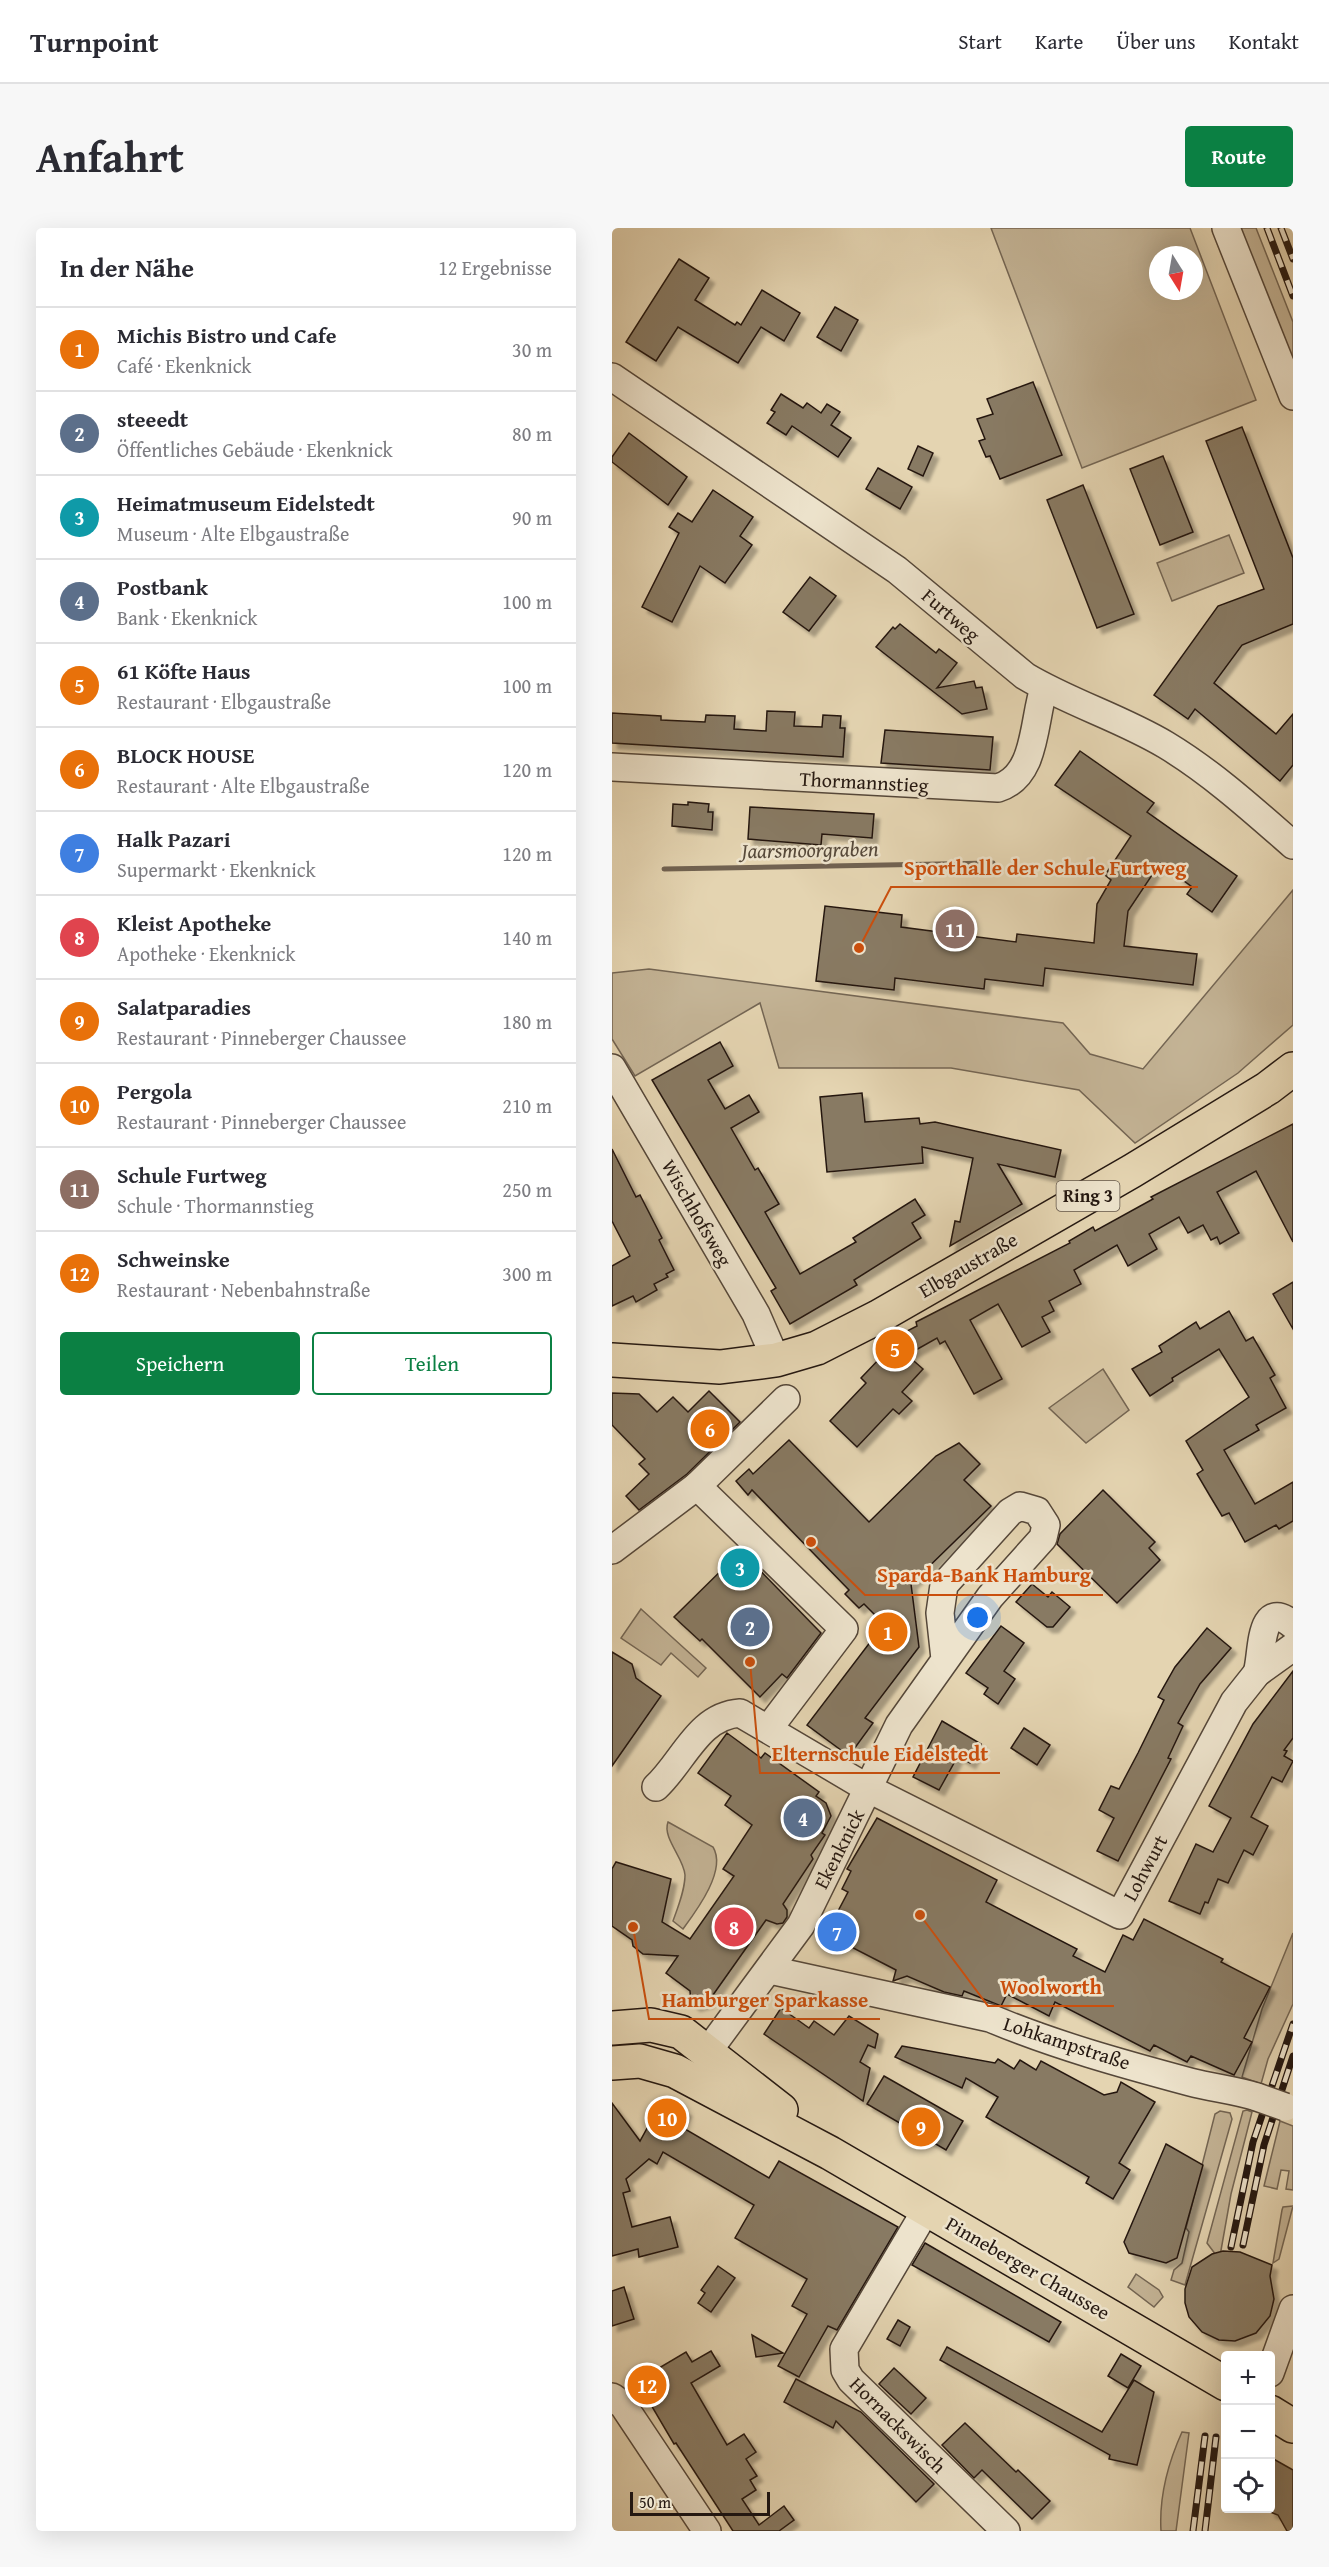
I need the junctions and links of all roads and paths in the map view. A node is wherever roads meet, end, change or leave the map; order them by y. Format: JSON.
{"nodes":[{"id":1,"x":1226,"y":228,"type":"edge"},
{"id":2,"x":612,"y":377,"type":"edge"},
{"id":3,"x":1293,"y":396,"type":"edge"},
{"id":4,"x":1044,"y":688,"type":"junction"},
{"id":5,"x":612,"y":767,"type":"edge"},
{"id":6,"x":1293,"y":845,"type":"edge"},
{"id":7,"x":1293,"y":1069,"type":"edge"},
{"id":8,"x":616,"y":1084,"type":"edge"},
{"id":9,"x":612,"y":1360,"type":"edge"},
{"id":10,"x":776,"y":1360,"type":"junction"},
{"id":11,"x":786,"y":1399,"type":"dead end"},
{"id":12,"x":697,"y":1486,"type":"junction"},
{"id":13,"x":612,"y":1550,"type":"edge"},
{"id":14,"x":1293,"y":1625,"type":"edge"},
{"id":15,"x":1293,"y":1647,"type":"edge"},
{"id":16,"x":945,"y":1659,"type":"junction"},
{"id":17,"x":1257,"y":1673,"type":"junction"},
{"id":18,"x":769,"y":1728,"type":"junction"},
{"id":19,"x":656,"y":1787,"type":"dead end"},
{"id":20,"x":869,"y":1789,"type":"junction"},
{"id":21,"x":770,"y":1970,"type":"junction"},
{"id":22,"x":612,"y":2028,"type":"edge"},
{"id":23,"x":708,"y":2051,"type":"junction"},
{"id":24,"x":612,"y":2052,"type":"edge"},
{"id":25,"x":612,"y":2063,"type":"edge"},
{"id":26,"x":718,"y":2094,"type":"junction"},
{"id":27,"x":1289,"y":2109,"type":"edge"},
{"id":28,"x":830,"y":2153,"type":"junction"},
{"id":29,"x":926,"y":2210,"type":"junction"},
{"id":30,"x":1293,"y":2309,"type":"edge"},
{"id":31,"x":1275,"y":2359,"type":"edge"},
{"id":32,"x":1221,"y":2381,"type":"edge"},
{"id":33,"x":612,"y":2397,"type":"edge"},
{"id":34,"x":1275,"y":2415,"type":"edge"},
{"id":35,"x":622,"y":2418,"type":"edge"},
{"id":36,"x":1293,"y":2426,"type":"edge"},
{"id":37,"x":707,"y":2531,"type":"edge"},
{"id":38,"x":1006,"y":2531,"type":"edge"}],
"edges":[{"from":1,"to":3,"type":"street"},
{"from":2,"to":4,"type":"street","name":"Furtweg"},
{"from":4,"to":5,"type":"street","name":"Thormannstieg"},
{"from":4,"to":6,"type":"street","name":"Furtweg"},
{"from":7,"to":10,"type":"main road","name":"Elbgaustraße","number":"Ring 3"},
{"from":8,"to":10,"type":"street","name":"Wischhofsweg"},
{"from":9,"to":10,"type":"main road","name":"Elbgaustraße","number":"Ring 3"},
{"from":11,"to":12,"type":"street"},
{"from":12,"to":13,"type":"street"},
{"from":12,"to":18,"type":"street"},
{"from":14,"to":17,"type":"street","name":"Lohwurt"},
{"from":15,"to":17,"type":"street","name":"Lohwurt"},
{"from":16,"to":16,"type":"street","name":"Ekenknick"},
{"from":16,"to":20,"type":"street","name":"Ekenknick"},
{"from":17,"to":20,"type":"street","name":"Lohwurt"},
{"from":18,"to":19,"type":"street","name":"Ekenknick"},
{"from":18,"to":20,"type":"street","name":"Ekenknick"},
{"from":20,"to":21,"type":"street","name":"Ekenknick"},
{"from":21,"to":23,"type":"street"},
{"from":21,"to":27,"type":"street","name":"Lohkampstraße","bridge":true},
{"from":22,"to":23,"type":"main road","name":"Pinneberger Chaussee"},
{"from":23,"to":24,"type":"main road"},
{"from":23,"to":26,"type":"street"},
{"from":23,"to":28,"type":"main road","name":"Pinneberger Chaussee"},
{"from":25,"to":26,"type":"main road","name":"Pinneberger Chaussee"},
{"from":26,"to":28,"type":"main road","name":"Pinneberger Chaussee"},
{"from":28,"to":29,"type":"main road","name":"Pinneberger Chaussee"},
{"from":29,"to":32,"type":"main road","name":"Pinneberger Chaussee"},
{"from":29,"to":38,"type":"street","name":"Hornackswisch"},
{"from":30,"to":31,"type":"street"},
{"from":33,"to":35,"type":"street"},
{"from":34,"to":36,"type":"main road"},
{"from":35,"to":37,"type":"street"}]}
